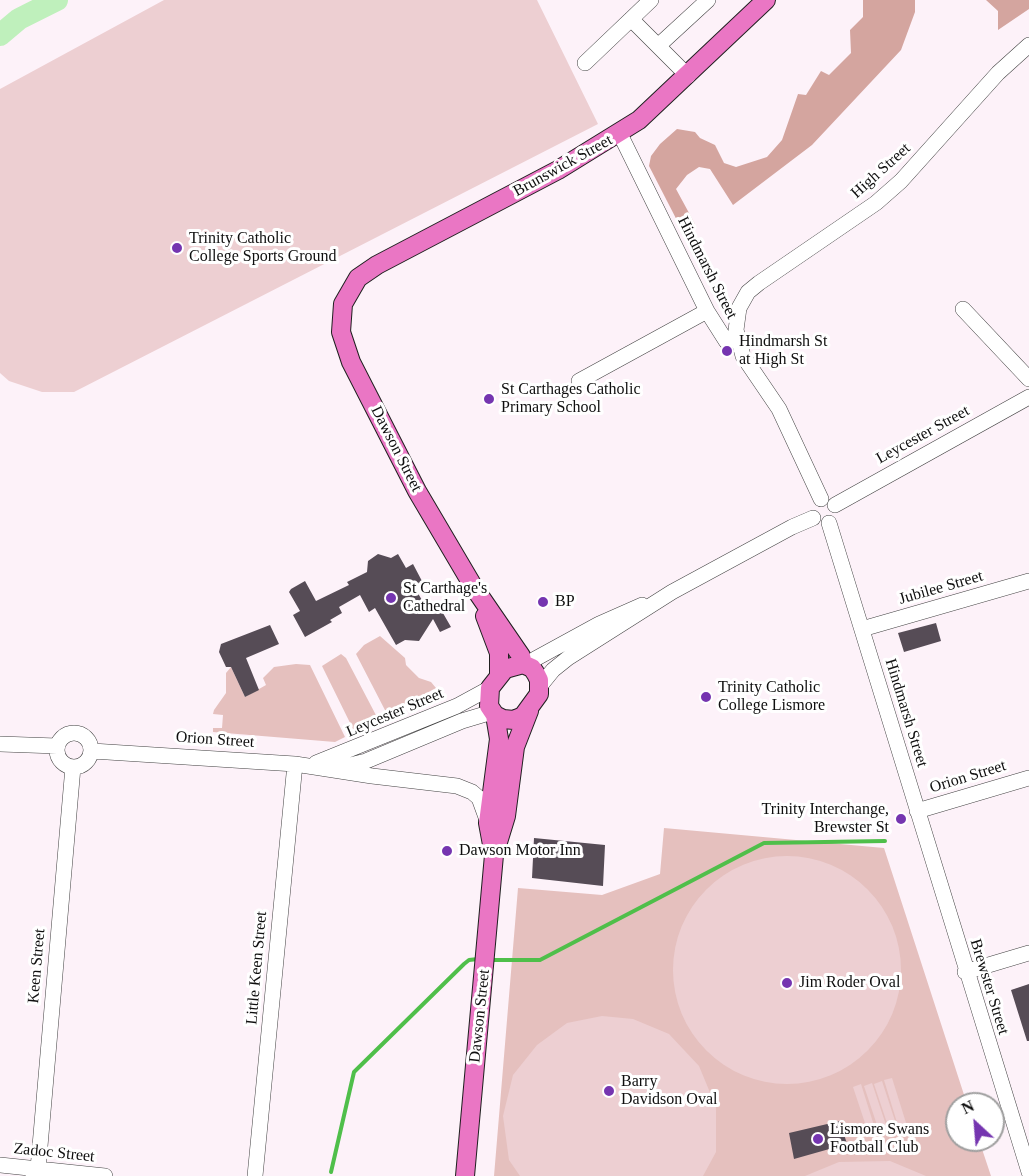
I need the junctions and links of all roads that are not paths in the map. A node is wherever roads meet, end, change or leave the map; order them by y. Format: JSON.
{"nodes":[{"id":1,"x":651,"y":0,"type":"edge"},
{"id":2,"x":708,"y":0,"type":"edge"},
{"id":3,"x":766,"y":0,"type":"edge"},
{"id":4,"x":631,"y":19,"type":"junction"},
{"id":5,"x":1029,"y":45,"type":"edge"},
{"id":6,"x":658,"y":46,"type":"junction"},
{"id":7,"x":585,"y":63,"type":"dead end"},
{"id":8,"x":688,"y":76,"type":"junction"},
{"id":9,"x":620,"y":134,"type":"junction"},
{"id":10,"x":343,"y":304,"type":"joint"},
{"id":11,"x":963,"y":309,"type":"dead end"},
{"id":12,"x":707,"y":311,"type":"junction"},
{"id":13,"x":737,"y":339,"type":"junction"},
{"id":14,"x":1029,"y":379,"type":"edge"},
{"id":15,"x":579,"y":381,"type":"dead end"},
{"id":16,"x":1029,"y":397,"type":"edge"},
{"id":17,"x":821,"y":499,"type":"junction"},
{"id":18,"x":835,"y":506,"type":"junction"},
{"id":19,"x":813,"y":518,"type":"junction"},
{"id":20,"x":829,"y":523,"type":"junction"},
{"id":21,"x":1029,"y":581,"type":"edge"},
{"id":22,"x":473,"y":586,"type":"junction"},
{"id":23,"x":672,"y":592,"type":"junction"},
{"id":24,"x":862,"y":629,"type":"junction"},
{"id":25,"x":525,"y":665,"type":"junction"},
{"id":26,"x":494,"y":680,"type":"junction"},
{"id":27,"x":540,"y":686,"type":"junction"},
{"id":28,"x":529,"y":711,"type":"junction"},
{"id":29,"x":494,"y":713,"type":"junction"},
{"id":30,"x":0,"y":744,"type":"edge"},
{"id":31,"x":57,"y":746,"type":"junction"},
{"id":32,"x":92,"y":751,"type":"junction"},
{"id":33,"x":303,"y":764,"type":"junction"},
{"id":34,"x":73,"y":767,"type":"junction"},
{"id":35,"x":336,"y":769,"type":"junction"},
{"id":36,"x":1029,"y":778,"type":"edge"},
{"id":37,"x":917,"y":811,"type":"junction"},
{"id":38,"x":488,"y":823,"type":"junction"},
{"id":39,"x":494,"y":855,"type":"junction"},
{"id":40,"x":1029,"y":953,"type":"edge"},
{"id":41,"x":965,"y":972,"type":"junction"},
{"id":42,"x":1023,"y":1134,"type":"edge"},
{"id":43,"x":0,"y":1165,"type":"edge"},
{"id":44,"x":1029,"y":1172,"type":"edge"},
{"id":45,"x":37,"y":1174,"type":"edge"},
{"id":46,"x":105,"y":1176,"type":"edge"},
{"id":47,"x":255,"y":1176,"type":"edge"},
{"id":48,"x":465,"y":1176,"type":"edge"}],
"edges":[{"from":1,"to":4,"type":"street"},
{"from":2,"to":6,"type":"street"},
{"from":3,"to":8,"type":"main road","name":"Brunswick Street"},
{"from":4,"to":6,"type":"street"},
{"from":4,"to":7,"type":"street"},
{"from":5,"to":13,"type":"street","name":"High Street"},
{"from":6,"to":8,"type":"street"},
{"from":8,"to":9,"type":"main road","name":"Brunswick Street"},
{"from":9,"to":10,"type":"main road","name":"Brunswick Street"},
{"from":9,"to":12,"type":"street","name":"Hindmarsh Street"},
{"from":10,"to":22,"type":"main road","name":"Dawson Street"},
{"from":11,"to":14,"type":"street"},
{"from":12,"to":13,"type":"street","name":"Hindmarsh Street"},
{"from":12,"to":15,"type":"street"},
{"from":13,"to":17,"type":"street","name":"Hindmarsh Street"},
{"from":16,"to":18,"type":"street","name":"Leycester Street"},
{"from":17,"to":18,"type":"street"},
{"from":17,"to":19,"type":"street"},
{"from":18,"to":20,"type":"street"},
{"from":19,"to":20,"type":"street"},
{"from":19,"to":23,"type":"street"},
{"from":20,"to":24,"type":"street","name":"Hindmarsh Street"},
{"from":21,"to":24,"type":"street","name":"Jubilee Street"},
{"from":22,"to":25,"type":"main road","name":"Dawson Street"},
{"from":22,"to":26,"type":"main road","name":"Dawson Street"},
{"from":23,"to":25,"type":"street"},
{"from":23,"to":27,"type":"street"},
{"from":24,"to":37,"type":"street","name":"Hindmarsh Street"},
{"from":25,"to":26,"type":"main road"},
{"from":25,"to":27,"type":"main road"},
{"from":26,"to":29,"type":"main road"},
{"from":26,"to":33,"type":"street","name":"Leycester Street"},
{"from":27,"to":28,"type":"main road"},
{"from":28,"to":29,"type":"main road"},
{"from":28,"to":39,"type":"main road","name":"Dawson Street"},
{"from":29,"to":35,"type":"street","name":"Orion Street"},
{"from":29,"to":38,"type":"main road","name":"Dawson Street"},
{"from":30,"to":31,"type":"street"},
{"from":31,"to":32,"type":"street"},
{"from":31,"to":34,"type":"street"},
{"from":32,"to":33,"type":"street","name":"Orion Street"},
{"from":32,"to":34,"type":"street"},
{"from":33,"to":35,"type":"street","name":"Orion Street"},
{"from":33,"to":47,"type":"street","name":"Little Keen Street"},
{"from":34,"to":45,"type":"street","name":"Keen Street"},
{"from":35,"to":38,"type":"street","name":"Orion Street"},
{"from":36,"to":37,"type":"street","name":"Orion Street"},
{"from":37,"to":41,"type":"street","name":"Brewster Street"},
{"from":38,"to":39,"type":"main road","name":"Dawson Street"},
{"from":39,"to":48,"type":"main road","name":"Dawson Street"},
{"from":40,"to":41,"type":"street"},
{"from":41,"to":42,"type":"street","name":"Brewster Street"},
{"from":42,"to":44,"type":"street","name":"Brewster Street"},
{"from":43,"to":45,"type":"street","name":"Zadoc Street"},
{"from":45,"to":46,"type":"street","name":"Zadoc Street"}]}
